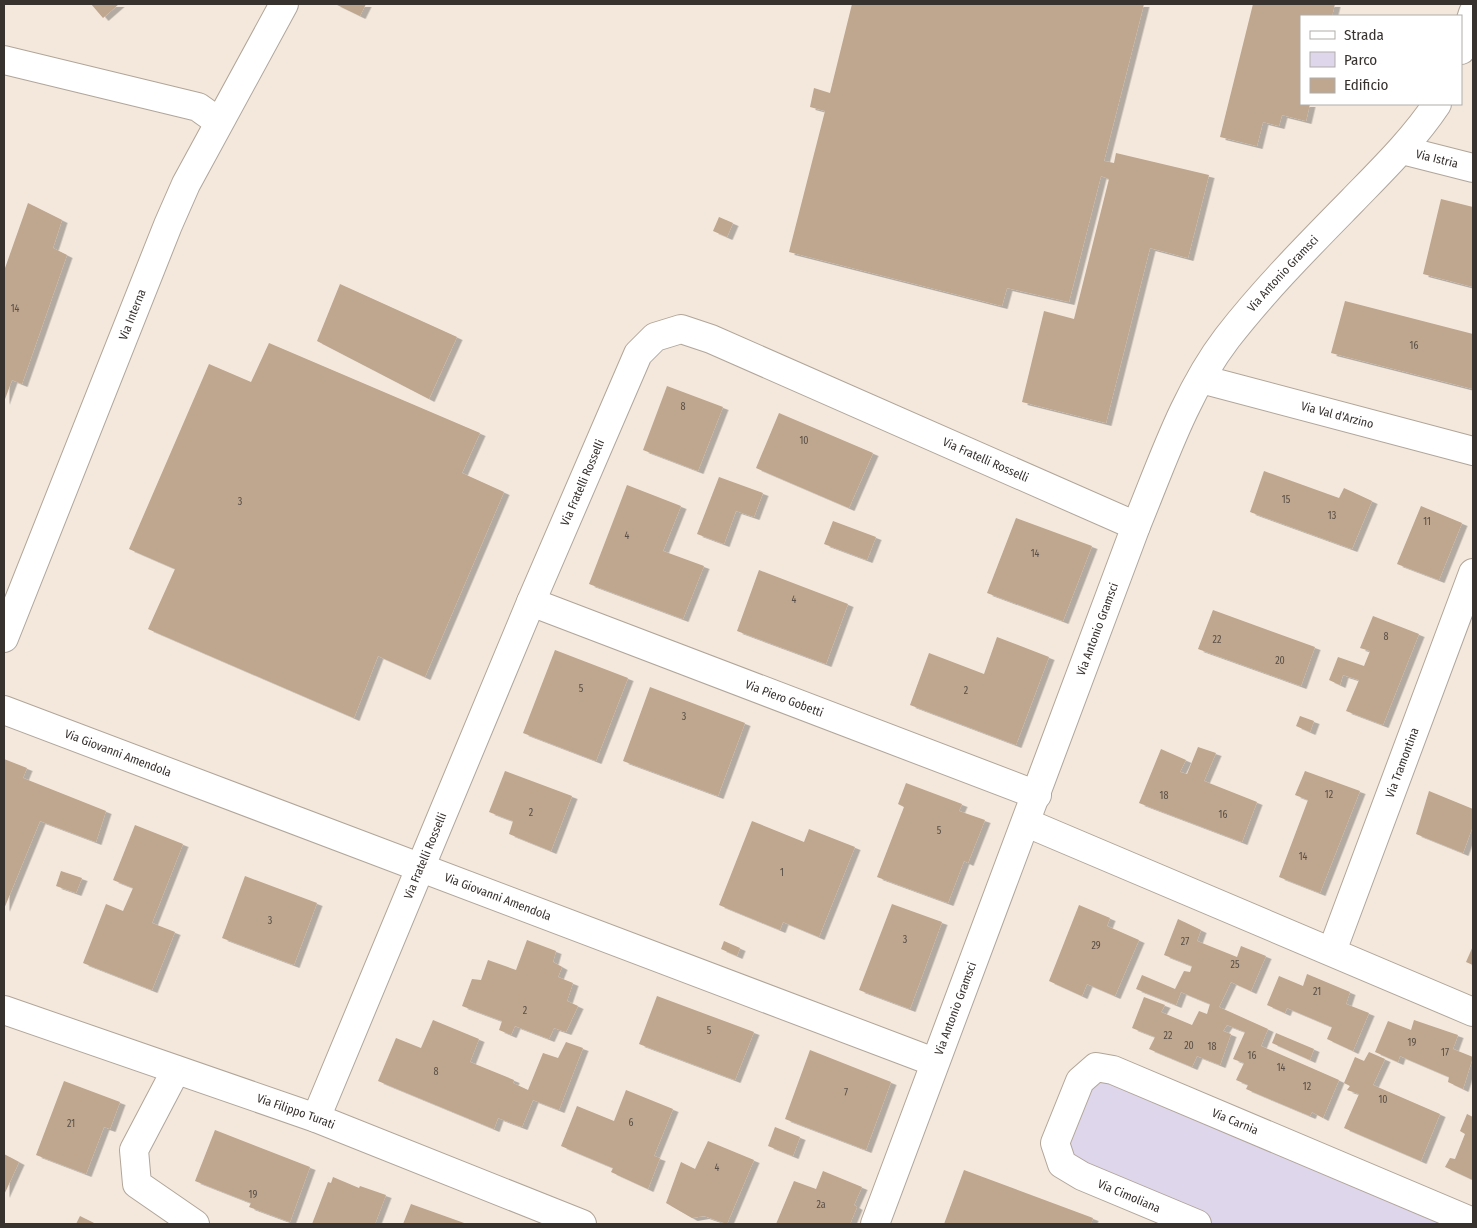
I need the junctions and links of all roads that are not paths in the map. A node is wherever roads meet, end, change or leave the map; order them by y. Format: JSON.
{"nodes":[{"id":1,"x":284,"y":4,"type":"edge"},
{"id":2,"x":1473,"y":13,"type":"edge"},
{"id":3,"x":1462,"y":47,"type":"edge"},
{"id":4,"x":4,"y":60,"type":"edge"},
{"id":5,"x":1436,"y":105,"type":"edge"},
{"id":6,"x":219,"y":122,"type":"junction"},
{"id":7,"x":1402,"y":150,"type":"junction"},
{"id":8,"x":1473,"y":168,"type":"edge"},
{"id":9,"x":1201,"y":379,"type":"junction"},
{"id":10,"x":1473,"y":451,"type":"edge"},
{"id":11,"x":1136,"y":526,"type":"junction"},
{"id":12,"x":1473,"y":573,"type":"edge"},
{"id":13,"x":531,"y":602,"type":"junction"},
{"id":14,"x":4,"y":638,"type":"edge"},
{"id":15,"x":4,"y":710,"type":"edge"},
{"id":16,"x":1037,"y":795,"type":"junction"},
{"id":17,"x":1027,"y":823,"type":"junction"},
{"id":18,"x":422,"y":867,"type":"junction"},
{"id":19,"x":1332,"y":951,"type":"junction"},
{"id":20,"x":4,"y":1010,"type":"edge"},
{"id":21,"x":1473,"y":1012,"type":"edge"},
{"id":22,"x":934,"y":1062,"type":"junction"},
{"id":23,"x":176,"y":1070,"type":"junction"},
{"id":24,"x":316,"y":1118,"type":"junction"},
{"id":25,"x":1062,"y":1164,"type":"joint"},
{"id":26,"x":1473,"y":1222,"type":"edge"},
{"id":27,"x":195,"y":1224,"type":"edge"},
{"id":28,"x":582,"y":1224,"type":"edge"},
{"id":29,"x":875,"y":1224,"type":"edge"},
{"id":30,"x":1198,"y":1224,"type":"edge"}],
"edges":[{"from":1,"to":6,"type":"street","name":"Via Interna"},
{"from":2,"to":3,"type":"street"},
{"from":4,"to":6,"type":"street"},
{"from":5,"to":7,"type":"street","name":"Via Antonio Gramsci"},
{"from":6,"to":14,"type":"street","name":"Via Interna"},
{"from":7,"to":8,"type":"street","name":"Via Istria"},
{"from":7,"to":9,"type":"street","name":"Via Antonio Gramsci"},
{"from":9,"to":10,"type":"street","name":"Via Val d'Arzino"},
{"from":9,"to":11,"type":"street","name":"Via Antonio Gramsci"},
{"from":11,"to":13,"type":"street","name":"Via Fratelli Rosselli"},
{"from":11,"to":16,"type":"street","name":"Via Antonio Gramsci"},
{"from":12,"to":19,"type":"street","name":"Via Tramontina"},
{"from":13,"to":16,"type":"street","name":"Via Piero Gobetti"},
{"from":13,"to":18,"type":"street","name":"Via Fratelli Rosselli"},
{"from":15,"to":18,"type":"street","name":"Via Giovanni Amendola"},
{"from":16,"to":17,"type":"street","name":"Via Antonio Gramsci"},
{"from":17,"to":19,"type":"street"},
{"from":17,"to":22,"type":"street","name":"Via Antonio Gramsci"},
{"from":18,"to":22,"type":"street","name":"Via Giovanni Amendola"},
{"from":18,"to":24,"type":"street","name":"Via Fratelli Rosselli"},
{"from":19,"to":21,"type":"street"},
{"from":20,"to":23,"type":"street","name":"Via Filippo Turati"},
{"from":22,"to":29,"type":"street","name":"Via Antonio Gramsci"},
{"from":23,"to":24,"type":"street","name":"Via Filippo Turati"},
{"from":23,"to":27,"type":"street"},
{"from":24,"to":28,"type":"street","name":"Via Filippo Turati"},
{"from":25,"to":26,"type":"street","name":"Via Carnia"},
{"from":25,"to":30,"type":"street","name":"Via Cimoliana"}]}
